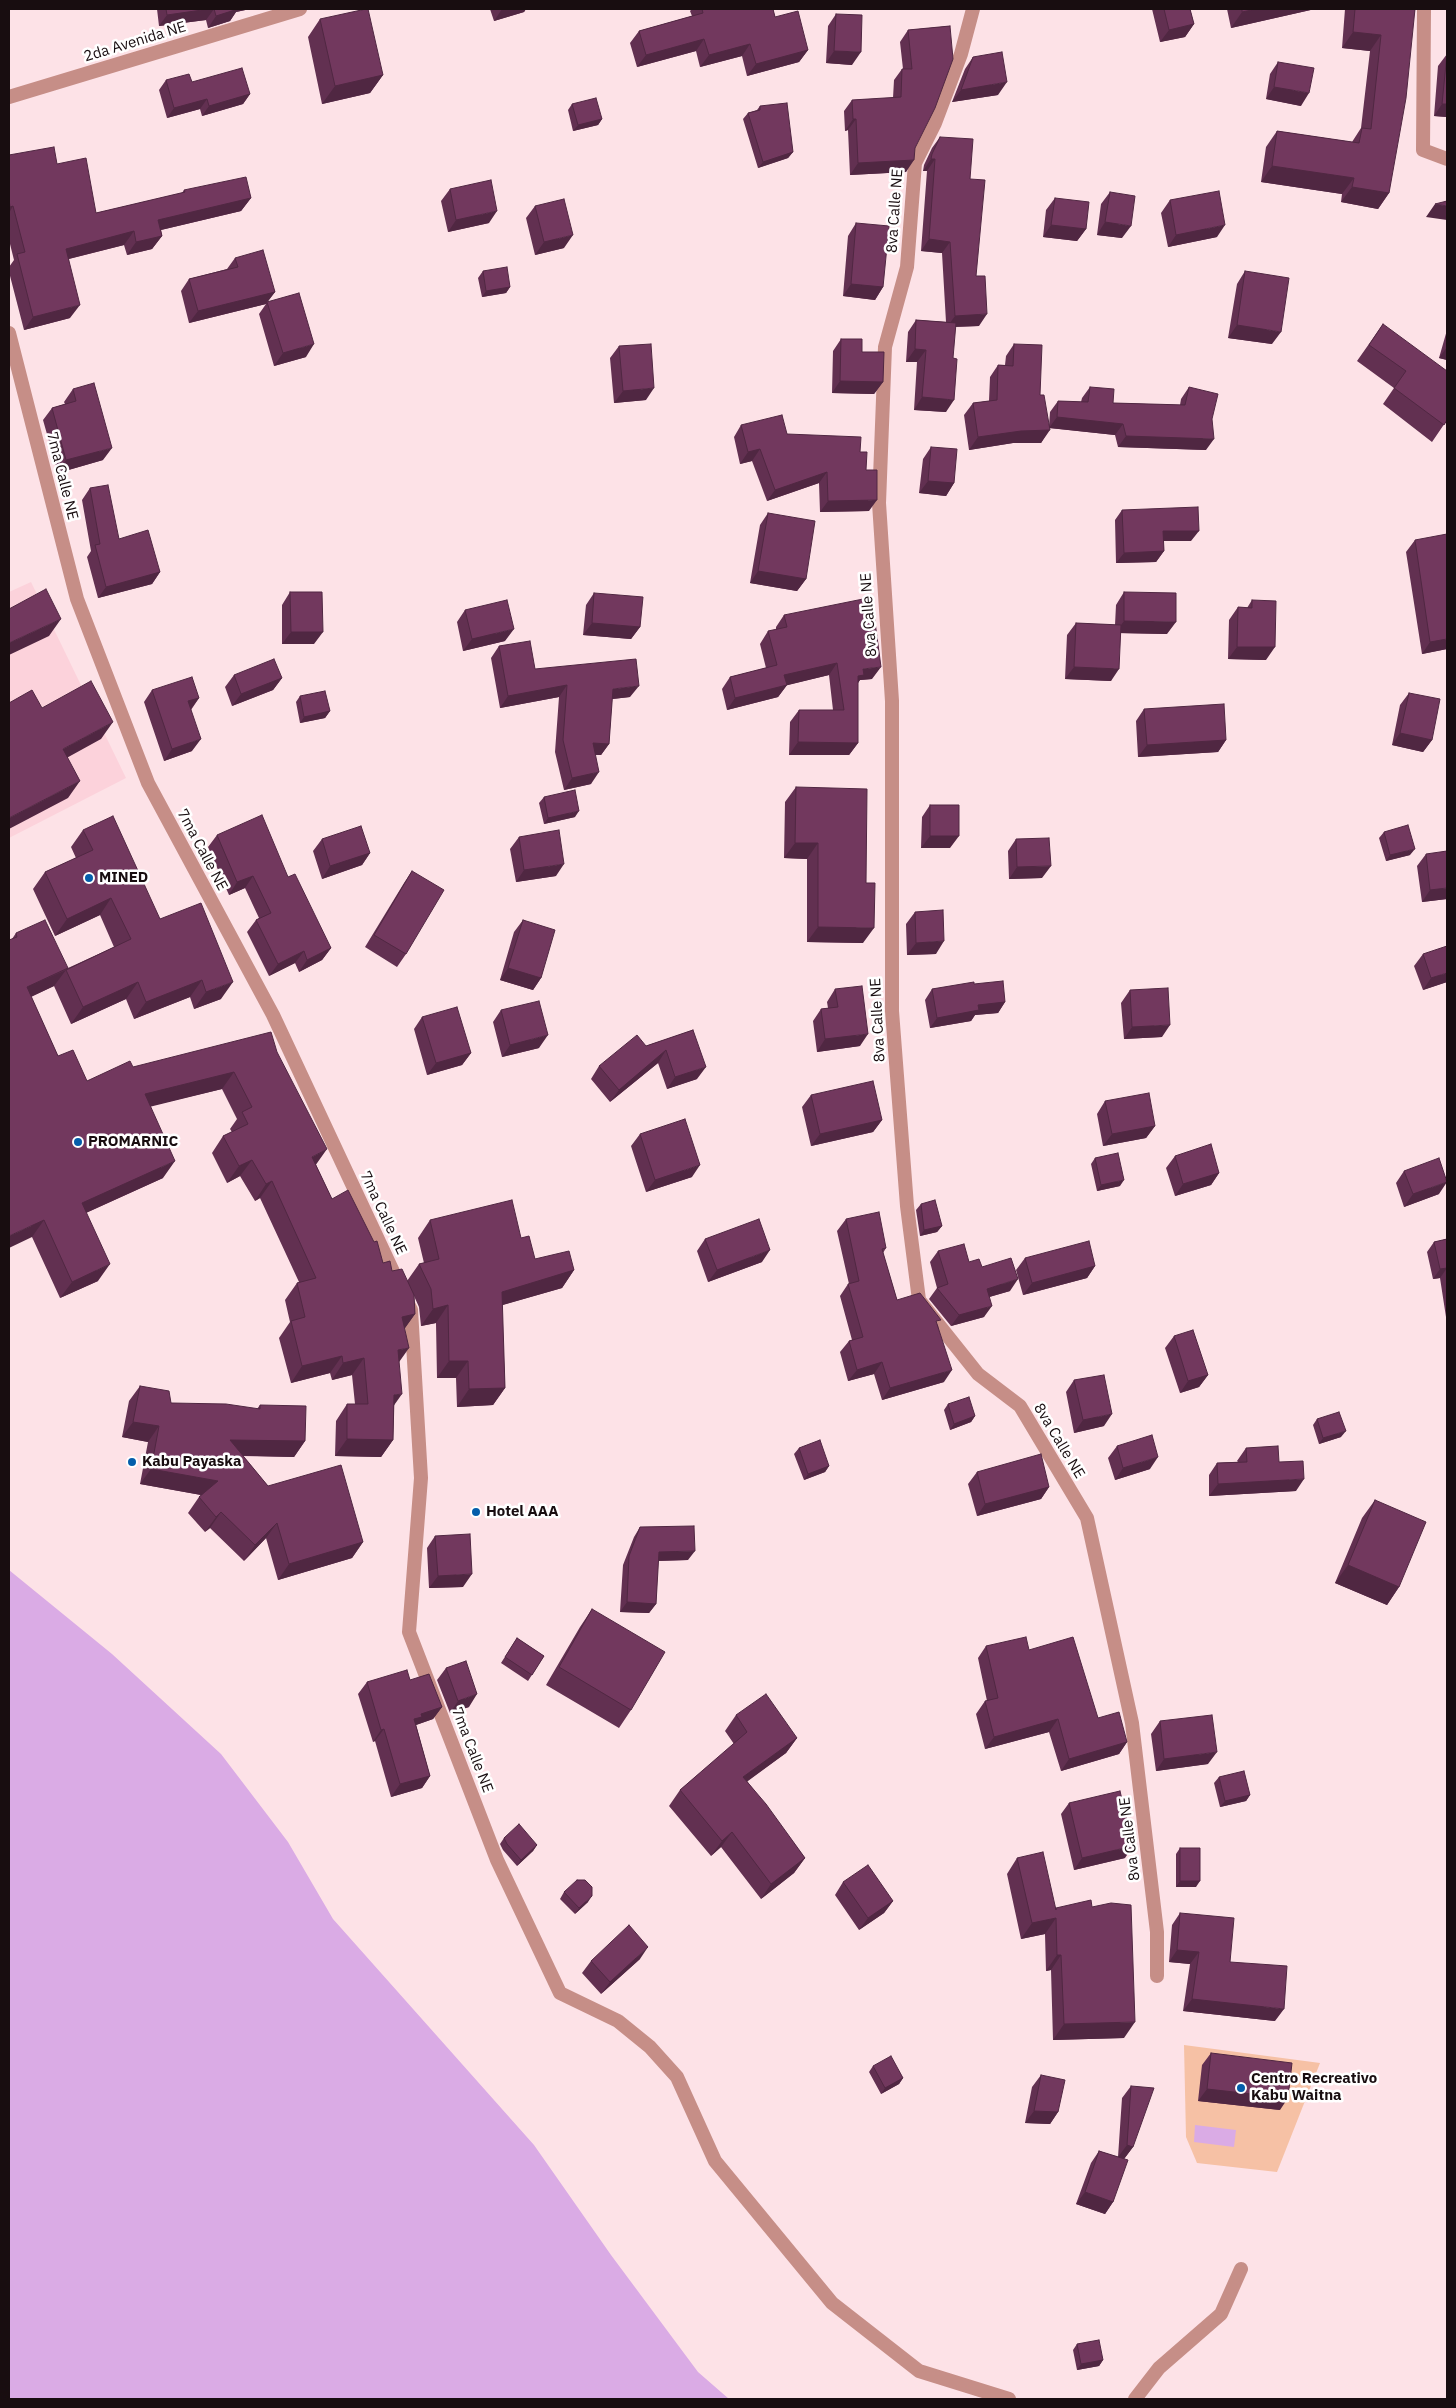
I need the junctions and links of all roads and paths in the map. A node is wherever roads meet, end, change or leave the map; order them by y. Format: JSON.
{"nodes":[{"id":1,"x":300,"y":9,"type":"edge"},
{"id":2,"x":973,"y":9,"type":"edge"},
{"id":3,"x":1424,"y":9,"type":"edge"},
{"id":4,"x":9,"y":97,"type":"edge"},
{"id":5,"x":1447,"y":159,"type":"edge"},
{"id":6,"x":9,"y":333,"type":"edge"},
{"id":7,"x":1157,"y":1976,"type":"dead end"},
{"id":8,"x":1241,"y":2269,"type":"dead end"},
{"id":9,"x":1009,"y":2399,"type":"edge"},
{"id":10,"x":1136,"y":2399,"type":"edge"}],
"edges":[{"from":1,"to":4,"type":"street","name":"2da Avenida NE"},
{"from":2,"to":7,"type":"street","name":"8va Calle NE"},
{"from":3,"to":5,"type":"street"},
{"from":6,"to":9,"type":"street","name":"7ma Calle NE"},
{"from":8,"to":10,"type":"street"}]}
